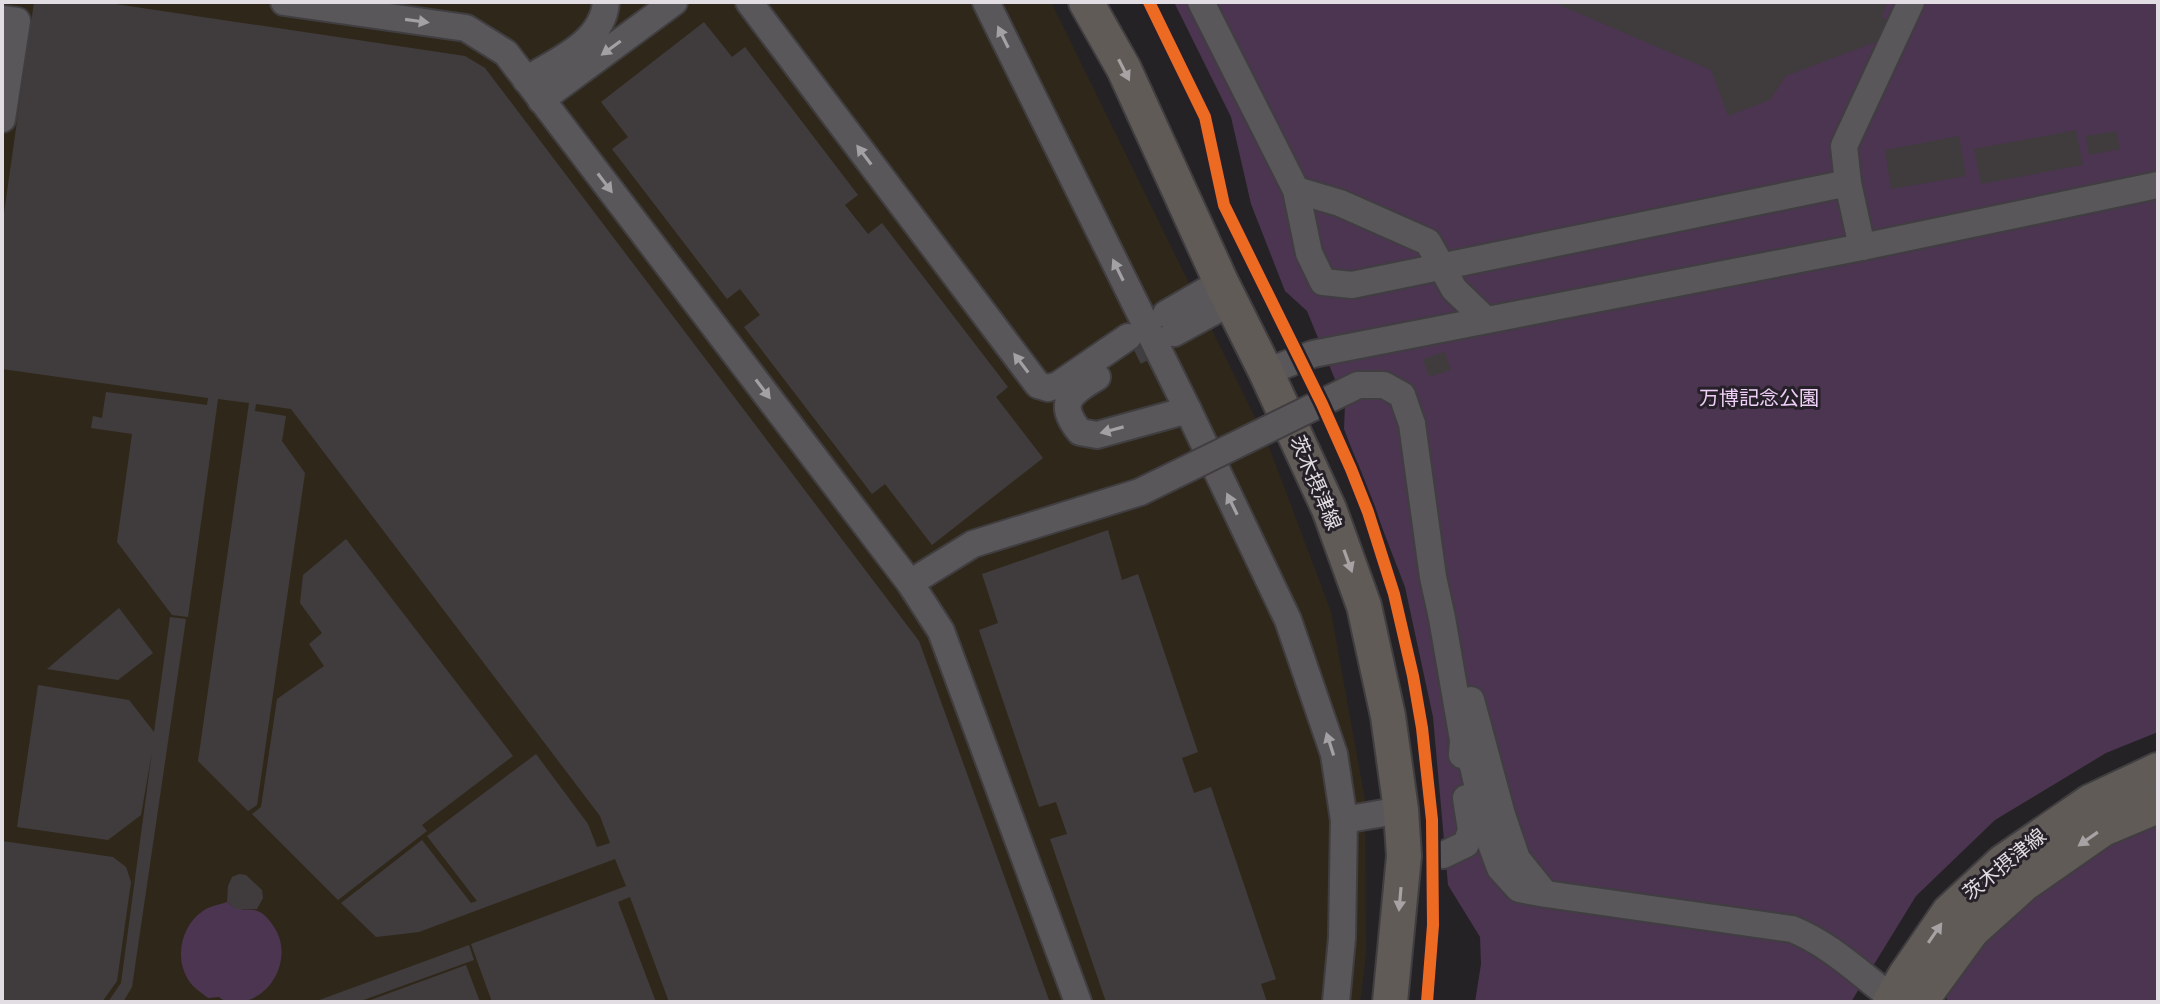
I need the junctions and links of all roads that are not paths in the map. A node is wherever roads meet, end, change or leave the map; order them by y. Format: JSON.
{"nodes":[{"id":1,"x":284,"y":2,"type":"edge"},
{"id":2,"x":606,"y":2,"type":"edge"},
{"id":3,"x":674,"y":2,"type":"edge"},
{"id":4,"x":749,"y":2,"type":"edge"},
{"id":5,"x":986,"y":2,"type":"edge"},
{"id":6,"x":1086,"y":2,"type":"edge"},
{"id":7,"x":1201,"y":2,"type":"edge"},
{"id":8,"x":1911,"y":2,"type":"edge"},
{"id":9,"x":2,"y":19,"type":"edge"},
{"id":10,"x":534,"y":90,"type":"junction"},
{"id":11,"x":2,"y":119,"type":"edge"},
{"id":12,"x":1848,"y":183,"type":"junction"},
{"id":13,"x":2158,"y":185,"type":"edge"},
{"id":14,"x":1296,"y":190,"type":"junction"},
{"id":15,"x":1862,"y":247,"type":"junction"},
{"id":16,"x":1442,"y":265,"type":"junction"},
{"id":17,"x":1226,"y":292,"type":"junction"},
{"id":18,"x":1485,"y":319,"type":"junction"},
{"id":19,"x":1170,"y":324,"type":"tunnel mouth"},
{"id":20,"x":1266,"y":372,"type":"junction"},
{"id":21,"x":1188,"y":410,"type":"junction"},
{"id":22,"x":910,"y":583,"type":"junction"},
{"id":23,"x":1442,"y":618,"type":"junction"},
{"id":24,"x":1463,"y":740,"type":"junction"},
{"id":25,"x":2158,"y":770,"type":"edge"},
{"id":26,"x":2158,"y":806,"type":"edge"},
{"id":27,"x":1401,"y":810,"type":"junction"},
{"id":28,"x":1502,"y":815,"type":"junction"},
{"id":29,"x":1344,"y":820,"type":"junction"},
{"id":30,"x":1490,"y":841,"type":"junction"},
{"id":31,"x":1443,"y":855,"type":"junction"},
{"id":32,"x":1404,"y":856,"type":"junction"},
{"id":33,"x":1546,"y":894,"type":"junction"},
{"id":34,"x":1900,"y":1001,"type":"edge"},
{"id":35,"x":1078,"y":1002,"type":"edge"},
{"id":36,"x":1336,"y":1002,"type":"edge"},
{"id":37,"x":1390,"y":1002,"type":"edge"}],
"edges":[{"from":1,"to":10,"type":"lane","one_way":true},
{"from":2,"to":10,"type":"lane"},
{"from":3,"to":10,"type":"lane","one_way":true},
{"from":21,"to":4,"type":"lane","one_way":true},
{"from":21,"to":5,"type":"lane","one_way":true},
{"from":6,"to":17,"type":"main road","name":"茨木摂津線","one_way":true},
{"from":7,"to":14,"type":"lane"},
{"from":8,"to":12,"type":"lane"},
{"from":9,"to":11,"type":"lane"},
{"from":10,"to":22,"type":"lane","one_way":true},
{"from":12,"to":15,"type":"lane"},
{"from":12,"to":16,"type":"lane"},
{"from":13,"to":15,"type":"lane"},
{"from":14,"to":16,"type":"lane"},
{"from":14,"to":16,"type":"lane"},
{"from":15,"to":18,"type":"lane"},
{"from":16,"to":18,"type":"lane"},
{"from":17,"to":19,"type":"lane"},
{"from":17,"to":20,"type":"main road","name":"茨木摂津線"},
{"from":18,"to":20,"type":"lane"},
{"from":20,"to":27,"type":"main road","name":"茨木摂津線","one_way":true},
{"from":29,"to":21,"type":"lane","one_way":true},
{"from":22,"to":23,"type":"lane","bridge":true},
{"from":22,"to":35,"type":"lane"},
{"from":23,"to":24,"type":"lane"},
{"from":23,"to":28,"type":"lane"},
{"from":24,"to":30,"type":"lane"},
{"from":24,"to":31,"type":"lane"},
{"from":34,"to":25,"type":"main road","name":"茨木摂津線","one_way":true},
{"from":26,"to":34,"type":"main road","name":"茨木摂津線","one_way":true},
{"from":27,"to":29,"type":"lane"},
{"from":27,"to":32,"type":"main road","name":"茨木摂津線"},
{"from":28,"to":30,"type":"lane"},
{"from":28,"to":33,"type":"lane"},
{"from":29,"to":36,"type":"lane"},
{"from":30,"to":31,"type":"lane"},
{"from":30,"to":33,"type":"lane"},
{"from":31,"to":32,"type":"lane"},
{"from":32,"to":37,"type":"main road","name":"茨木摂津線","one_way":true},
{"from":33,"to":34,"type":"lane"}]}
